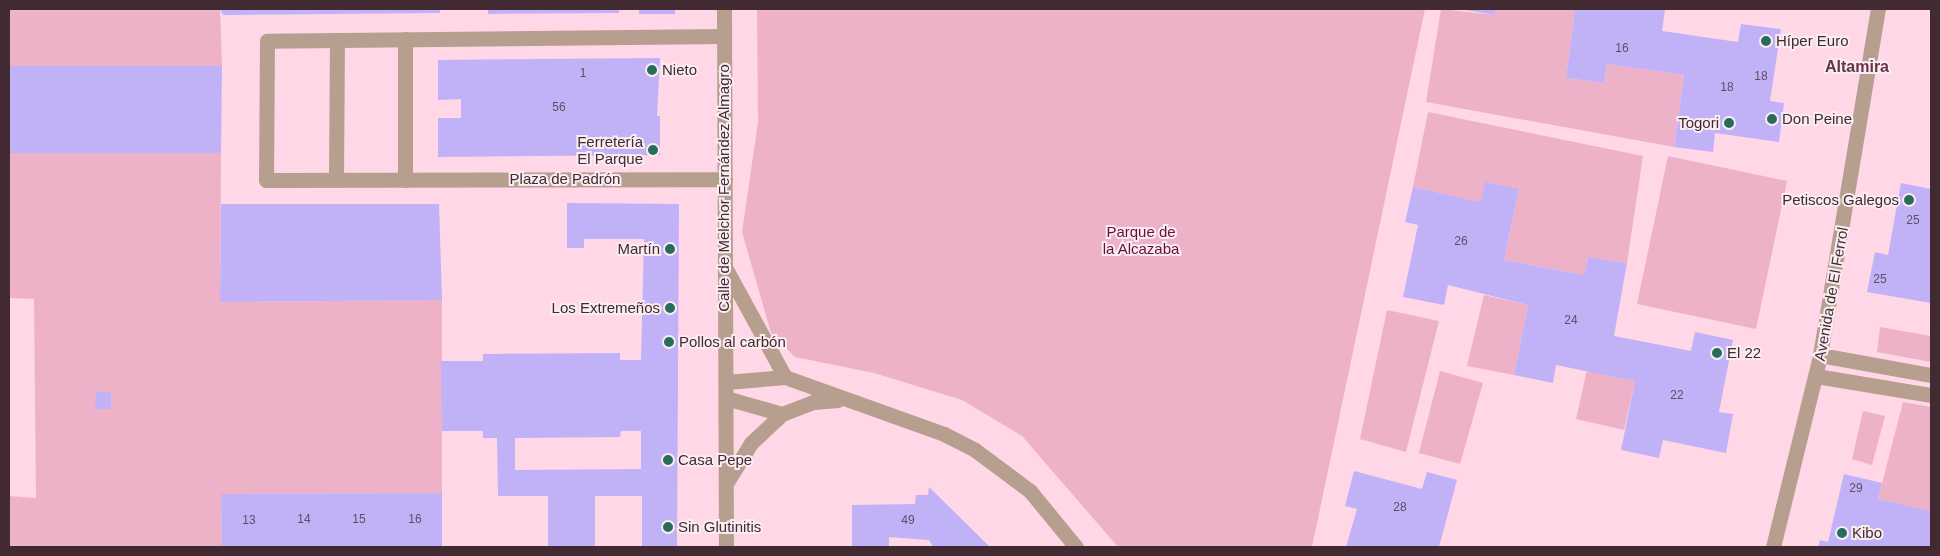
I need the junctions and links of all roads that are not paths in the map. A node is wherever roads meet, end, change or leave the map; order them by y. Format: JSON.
{"nodes":[{"id":1,"x":724,"y":9,"type":"edge"},
{"id":2,"x":1878,"y":9,"type":"edge"},
{"id":3,"x":724,"y":36,"type":"junction"},
{"id":4,"x":405,"y":39,"type":"junction"},
{"id":5,"x":337,"y":40,"type":"junction"},
{"id":6,"x":725,"y":179,"type":"junction"},
{"id":7,"x":336,"y":180,"type":"junction"},
{"id":8,"x":405,"y":180,"type":"junction"},
{"id":9,"x":724,"y":264,"type":"junction"},
{"id":10,"x":1820,"y":355,"type":"junction"},
{"id":11,"x":1931,"y":375,"type":"edge"},
{"id":12,"x":1816,"y":376,"type":"junction"},
{"id":13,"x":785,"y":377,"type":"junction"},
{"id":14,"x":726,"y":382,"type":"junction"},
{"id":15,"x":1931,"y":395,"type":"edge"},
{"id":16,"x":726,"y":398,"type":"junction"},
{"id":17,"x":839,"y":399,"type":"junction"},
{"id":18,"x":782,"y":414,"type":"junction"},
{"id":19,"x":727,"y":482,"type":"junction"},
{"id":20,"x":726,"y":547,"type":"edge"},
{"id":21,"x":1076,"y":547,"type":"edge"},
{"id":22,"x":1773,"y":547,"type":"edge"}],
"edges":[{"from":1,"to":3,"type":"street","name":"Calle de Melchor Fernández Almagro"},
{"from":2,"to":10,"type":"street","name":"Avenida de El Ferrol"},
{"from":3,"to":4,"type":"street","name":"Plaza de Padrón"},
{"from":3,"to":6,"type":"street","name":"Calle de Melchor Fernández Almagro"},
{"from":4,"to":5,"type":"street","name":"Plaza de Padrón"},
{"from":4,"to":8,"type":"street"},
{"from":5,"to":7,"type":"street"},
{"from":5,"to":7,"type":"street","name":"Plaza de Padrón"},
{"from":6,"to":8,"type":"street","name":"Plaza de Padrón"},
{"from":6,"to":9,"type":"street","name":"Calle de Melchor Fernández Almagro"},
{"from":7,"to":8,"type":"street","name":"Plaza de Padrón"},
{"from":9,"to":13,"type":"street"},
{"from":9,"to":14,"type":"street","name":"Calle de Melchor Fernández Almagro"},
{"from":10,"to":11,"type":"street"},
{"from":10,"to":12,"type":"street","name":"Avenida de El Ferrol"},
{"from":12,"to":15,"type":"street"},
{"from":12,"to":22,"type":"street","name":"Avenida de El Ferrol"},
{"from":13,"to":14,"type":"street"},
{"from":13,"to":17,"type":"street"},
{"from":14,"to":16,"type":"street","name":"Calle de Melchor Fernández Almagro"},
{"from":16,"to":18,"type":"street"},
{"from":16,"to":19,"type":"street","name":"Calle de Melchor Fernández Almagro"},
{"from":17,"to":18,"type":"street"},
{"from":17,"to":21,"type":"street"},
{"from":18,"to":19,"type":"street"},
{"from":19,"to":20,"type":"street","name":"Calle de Melchor Fernández Almagro"}]}
